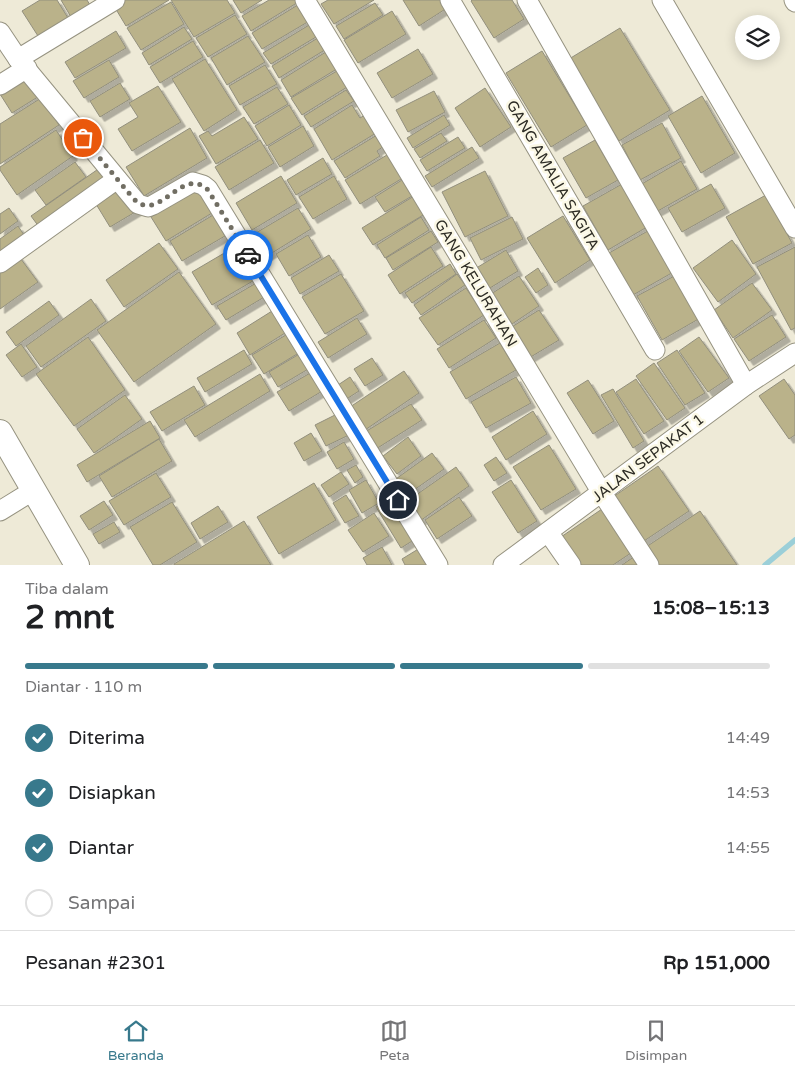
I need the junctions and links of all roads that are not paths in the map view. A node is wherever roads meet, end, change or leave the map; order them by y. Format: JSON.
{"nodes":[{"id":1,"x":115,"y":0,"type":"edge"},
{"id":2,"x":305,"y":0,"type":"edge"},
{"id":3,"x":450,"y":0,"type":"edge"},
{"id":4,"x":527,"y":0,"type":"edge"},
{"id":5,"x":662,"y":0,"type":"edge"},
{"id":6,"x":96,"y":5,"type":"edge"},
{"id":7,"x":0,"y":32,"type":"edge"},
{"id":8,"x":23,"y":64,"type":"junction"},
{"id":9,"x":0,"y":85,"type":"edge"},
{"id":10,"x":117,"y":179,"type":"junction"},
{"id":11,"x":795,"y":228,"type":"edge"},
{"id":12,"x":0,"y":262,"type":"edge"},
{"id":13,"x":655,"y":350,"type":"dead end"},
{"id":14,"x":795,"y":353,"type":"edge"},
{"id":15,"x":746,"y":386,"type":"junction"},
{"id":16,"x":0,"y":432,"type":"edge"},
{"id":17,"x":34,"y":490,"type":"junction"},
{"id":18,"x":602,"y":493,"type":"junction"},
{"id":19,"x":0,"y":511,"type":"edge"},
{"id":20,"x":548,"y":532,"type":"junction"},
{"id":21,"x":76,"y":565,"type":"edge"},
{"id":22,"x":438,"y":565,"type":"edge"},
{"id":23,"x":502,"y":565,"type":"edge"},
{"id":24,"x":571,"y":565,"type":"edge"},
{"id":25,"x":649,"y":565,"type":"edge"}],
"edges":[{"from":1,"to":6,"type":"street"},
{"from":2,"to":18,"type":"street","name":"GANG KELURAHAN"},
{"from":3,"to":13,"type":"street","name":"GANG AMALIA SAGITA"},
{"from":4,"to":15,"type":"street"},
{"from":5,"to":11,"type":"street"},
{"from":6,"to":8,"type":"street"},
{"from":7,"to":8,"type":"street"},
{"from":8,"to":9,"type":"street"},
{"from":8,"to":10,"type":"street"},
{"from":10,"to":12,"type":"street"},
{"from":10,"to":22,"type":"street"},
{"from":14,"to":15,"type":"street","name":"JALAN SEPAKAT 1"},
{"from":15,"to":18,"type":"street","name":"JALAN SEPAKAT 1"},
{"from":16,"to":17,"type":"main road"},
{"from":17,"to":19,"type":"street"},
{"from":17,"to":21,"type":"main road"},
{"from":18,"to":20,"type":"street","name":"JALAN SEPAKAT 1"},
{"from":18,"to":25,"type":"street","name":"GANG KELURAHAN"},
{"from":20,"to":23,"type":"street","name":"JALAN SEPAKAT 1"},
{"from":20,"to":24,"type":"street"}]}
